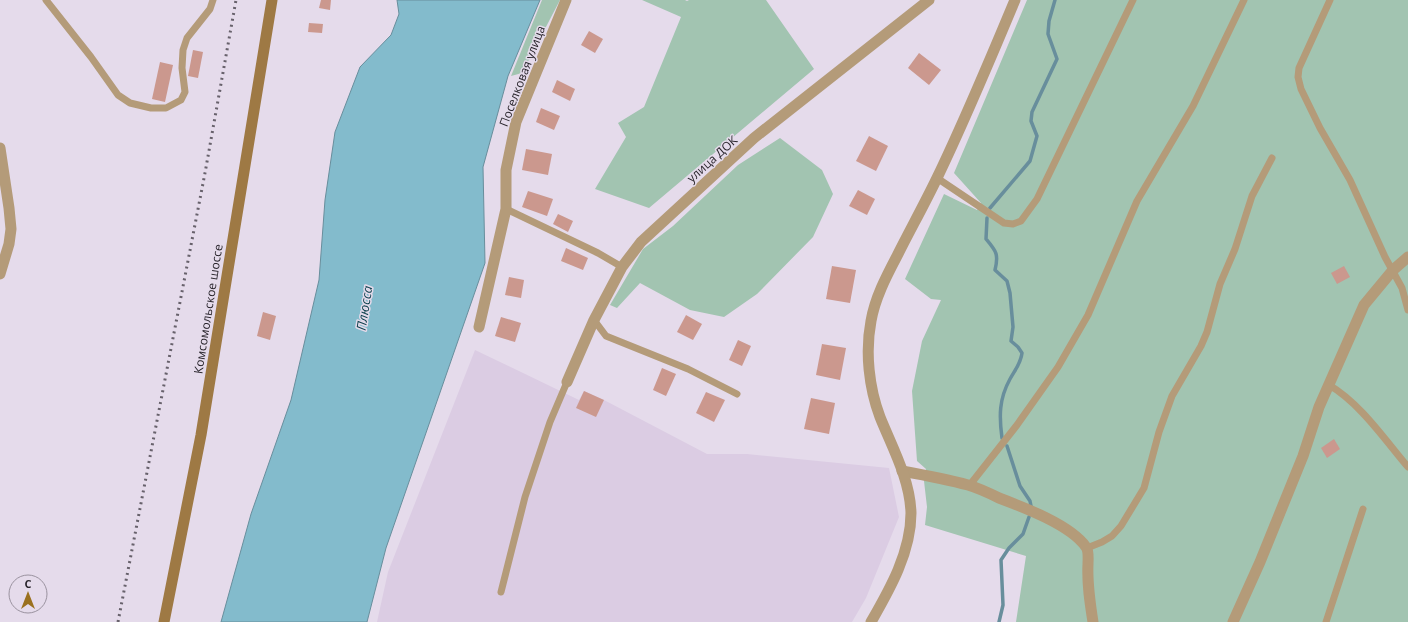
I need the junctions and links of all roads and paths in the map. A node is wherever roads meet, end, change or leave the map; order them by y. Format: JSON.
{"nodes":[{"id":1,"x":46,"y":0,"type":"edge"},
{"id":2,"x":213,"y":0,"type":"edge"},
{"id":3,"x":272,"y":0,"type":"edge"},
{"id":4,"x":566,"y":0,"type":"edge"},
{"id":5,"x":929,"y":0,"type":"edge"},
{"id":6,"x":1015,"y":0,"type":"edge"},
{"id":7,"x":1133,"y":0,"type":"edge"},
{"id":8,"x":1244,"y":0,"type":"edge"},
{"id":9,"x":1330,"y":0,"type":"edge"},
{"id":10,"x":0,"y":148,"type":"edge"},
{"id":11,"x":1272,"y":158,"type":"dead end"},
{"id":12,"x":937,"y":178,"type":"junction"},
{"id":13,"x":506,"y":209,"type":"junction"},
{"id":14,"x":1408,"y":257,"type":"edge"},
{"id":15,"x":622,"y":267,"type":"junction"},
{"id":16,"x":1393,"y":270,"type":"junction"},
{"id":17,"x":0,"y":274,"type":"edge"},
{"id":18,"x":1408,"y":310,"type":"edge"},
{"id":19,"x":594,"y":320,"type":"junction"},
{"id":20,"x":479,"y":327,"type":"dead end"},
{"id":21,"x":567,"y":382,"type":"joint"},
{"id":22,"x":1328,"y":385,"type":"junction"},
{"id":23,"x":737,"y":394,"type":"dead end"},
{"id":24,"x":1408,"y":467,"type":"edge"},
{"id":25,"x":902,"y":471,"type":"junction"},
{"id":26,"x":969,"y":486,"type":"junction"},
{"id":27,"x":1363,"y":509,"type":"dead end"},
{"id":28,"x":1087,"y":548,"type":"junction"},
{"id":29,"x":502,"y":592,"type":"dead end"},
{"id":30,"x":164,"y":622,"type":"edge"},
{"id":31,"x":872,"y":622,"type":"edge"},
{"id":32,"x":1094,"y":622,"type":"edge"},
{"id":33,"x":1233,"y":622,"type":"edge"},
{"id":34,"x":1326,"y":622,"type":"edge"}],
"edges":[{"from":1,"to":2,"type":"lane"},
{"from":3,"to":30,"type":"main road","name":"Комсомольское шоссе"},
{"from":4,"to":13,"type":"street","name":"Поселковая улица"},
{"from":5,"to":15,"type":"street","name":"улица ДОК"},
{"from":6,"to":12,"type":"street"},
{"from":7,"to":12,"type":"lane"},
{"from":8,"to":26,"type":"lane"},
{"from":9,"to":16,"type":"lane"},
{"from":10,"to":17,"type":"street"},
{"from":11,"to":28,"type":"lane"},
{"from":12,"to":25,"type":"street"},
{"from":13,"to":15,"type":"lane"},
{"from":13,"to":20,"type":"street","name":"Поселковая улица"},
{"from":14,"to":16,"type":"street"},
{"from":15,"to":19,"type":"street","name":"улица ДОК"},
{"from":16,"to":18,"type":"lane"},
{"from":16,"to":22,"type":"street"},
{"from":19,"to":21,"type":"street","name":"улица ДОК"},
{"from":19,"to":23,"type":"lane"},
{"from":21,"to":29,"type":"lane"},
{"from":22,"to":24,"type":"lane"},
{"from":22,"to":33,"type":"street"},
{"from":25,"to":26,"type":"street"},
{"from":25,"to":31,"type":"street"},
{"from":26,"to":28,"type":"street"},
{"from":27,"to":34,"type":"lane"},
{"from":28,"to":32,"type":"street"}]}
